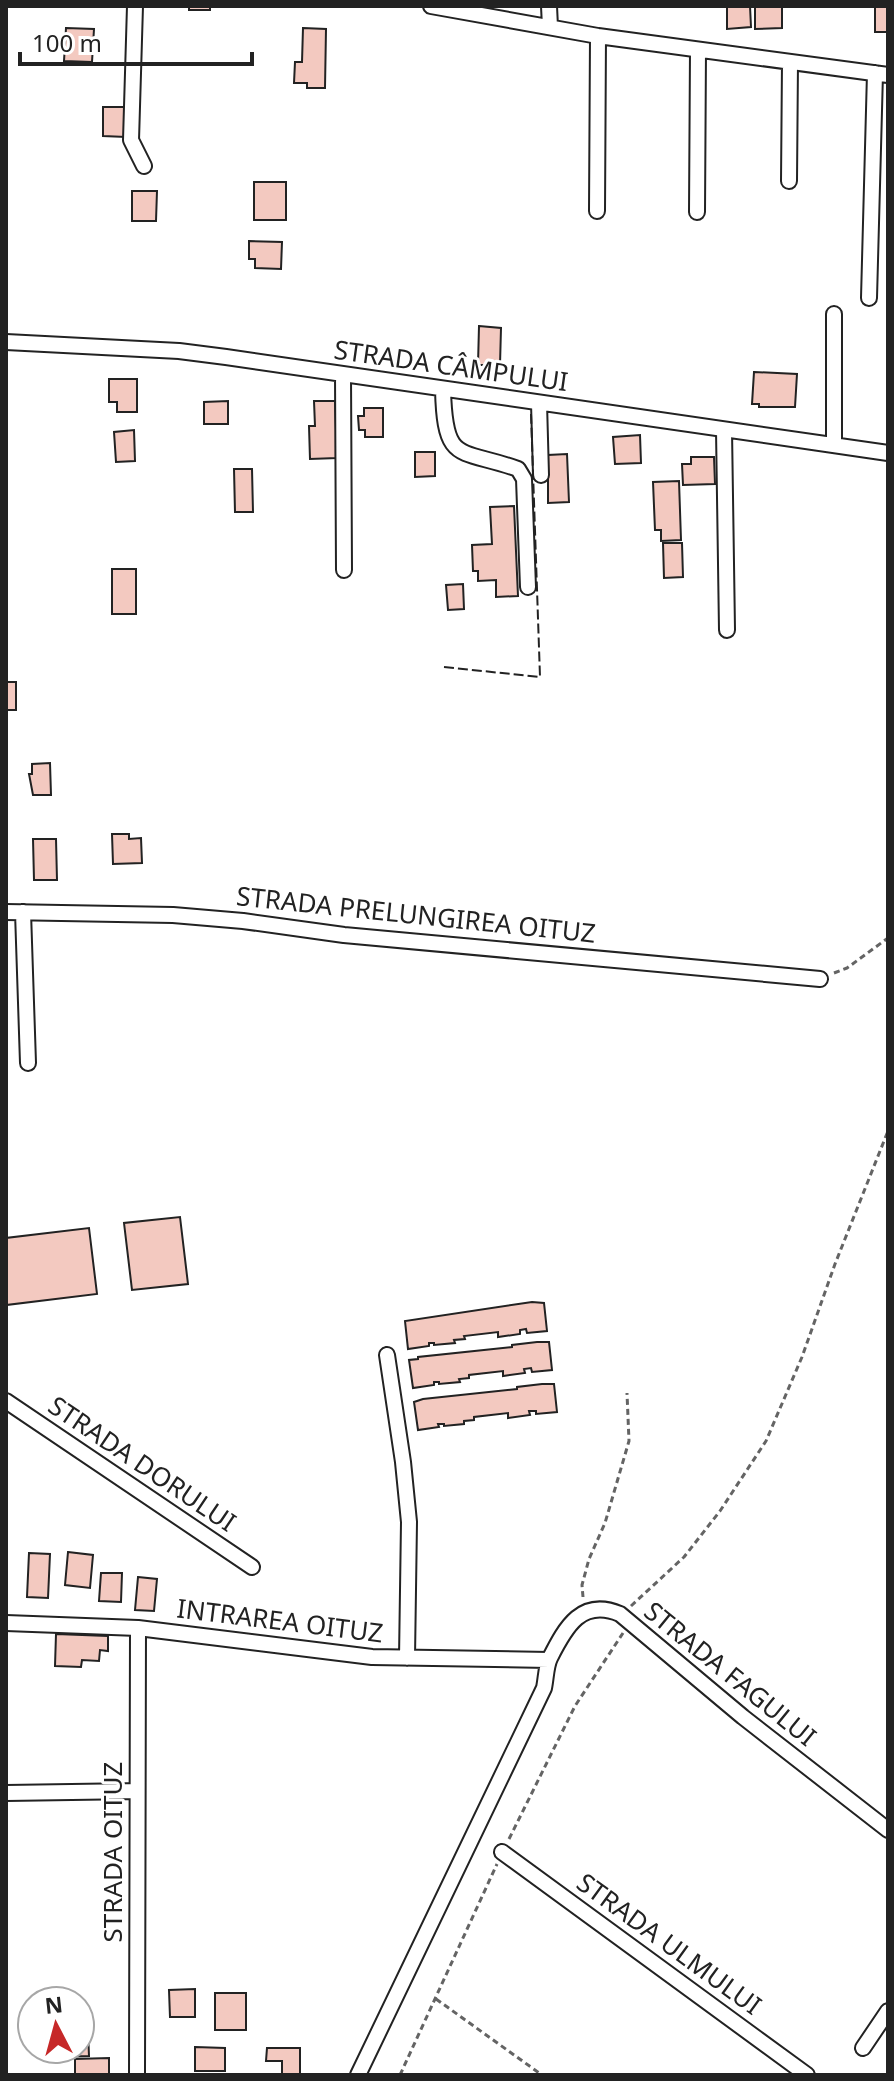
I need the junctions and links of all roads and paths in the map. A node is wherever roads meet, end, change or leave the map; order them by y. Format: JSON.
{"nodes":[{"id":1,"x":135,"y":6,"type":"edge"},
{"id":2,"x":431,"y":6,"type":"edge"},
{"id":3,"x":549,"y":6,"type":"edge"},
{"id":4,"x":550,"y":27,"type":"junction"},
{"id":5,"x":598,"y":36,"type":"junction"},
{"id":6,"x":698,"y":50,"type":"junction"},
{"id":7,"x":790,"y":62,"type":"junction"},
{"id":8,"x":882,"y":74,"type":"edge"},
{"id":9,"x":144,"y":166,"type":"dead end"},
{"id":10,"x":789,"y":181,"type":"dead end"},
{"id":11,"x":597,"y":211,"type":"dead end"},
{"id":12,"x":697,"y":212,"type":"dead end"},
{"id":13,"x":869,"y":298,"type":"dead end"},
{"id":14,"x":834,"y":314,"type":"dead end"},
{"id":15,"x":6,"y":342,"type":"edge"},
{"id":16,"x":343,"y":375,"type":"junction"},
{"id":17,"x":443,"y":390,"type":"junction"},
{"id":18,"x":539,"y":403,"type":"junction"},
{"id":19,"x":724,"y":430,"type":"junction"},
{"id":20,"x":834,"y":445,"type":"junction"},
{"id":21,"x":888,"y":453,"type":"edge"},
{"id":22,"x":541,"y":475,"type":"dead end"},
{"id":23,"x":344,"y":570,"type":"dead end"},
{"id":24,"x":528,"y":587,"type":"dead end"},
{"id":25,"x":727,"y":630,"type":"dead end"},
{"id":26,"x":6,"y":912,"type":"edge"},
{"id":27,"x":23,"y":912,"type":"junction"},
{"id":28,"x":888,"y":938,"type":"edge"},
{"id":29,"x":820,"y":979,"type":"joint"},
{"id":30,"x":28,"y":1063,"type":"dead end"},
{"id":31,"x":888,"y":1131,"type":"edge"},
{"id":32,"x":387,"y":1355,"type":"dead end"},
{"id":33,"x":627,"y":1393,"type":"dead end"},
{"id":34,"x":6,"y":1401,"type":"edge"},
{"id":35,"x":252,"y":1567,"type":"dead end"},
{"id":36,"x":591,"y":1609,"type":"junction"},
{"id":37,"x":624,"y":1618,"type":"junction"},
{"id":38,"x":6,"y":1623,"type":"edge"},
{"id":39,"x":138,"y":1628,"type":"junction"},
{"id":40,"x":407,"y":1658,"type":"junction"},
{"id":41,"x":549,"y":1660,"type":"junction"},
{"id":42,"x":137,"y":1791,"type":"junction"},
{"id":43,"x":6,"y":1793,"type":"edge"},
{"id":44,"x":888,"y":1830,"type":"edge"},
{"id":45,"x":502,"y":1852,"type":"junction"},
{"id":46,"x":436,"y":1999,"type":"junction"},
{"id":47,"x":888,"y":2011,"type":"edge"},
{"id":48,"x":863,"y":2048,"type":"dead end"},
{"id":49,"x":137,"y":2075,"type":"edge"},
{"id":50,"x":358,"y":2075,"type":"edge"},
{"id":51,"x":400,"y":2075,"type":"edge"},
{"id":52,"x":542,"y":2075,"type":"edge"},
{"id":53,"x":807,"y":2075,"type":"edge"}],
"edges":[{"from":1,"to":9,"type":"street"},
{"from":2,"to":4,"type":"street"},
{"from":3,"to":4,"type":"street"},
{"from":4,"to":5,"type":"street"},
{"from":5,"to":6,"type":"street"},
{"from":5,"to":11,"type":"street"},
{"from":6,"to":7,"type":"street"},
{"from":6,"to":12,"type":"street"},
{"from":7,"to":8,"type":"street"},
{"from":7,"to":10,"type":"street"},
{"from":8,"to":13,"type":"street"},
{"from":14,"to":20,"type":"street"},
{"from":15,"to":16,"type":"street","name":"STRADA CÂMPULUI"},
{"from":16,"to":17,"type":"street","name":"STRADA CÂMPULUI"},
{"from":16,"to":23,"type":"street"},
{"from":17,"to":18,"type":"street","name":"STRADA CÂMPULUI"},
{"from":17,"to":24,"type":"street"},
{"from":18,"to":19,"type":"street","name":"STRADA CÂMPULUI"},
{"from":18,"to":22,"type":"street"},
{"from":19,"to":20,"type":"street","name":"STRADA CÂMPULUI"},
{"from":19,"to":25,"type":"street"},
{"from":20,"to":21,"type":"street","name":"STRADA CÂMPULUI"},
{"from":26,"to":27,"type":"street","name":"STRADA PRELUNGIREA OITUZ"},
{"from":27,"to":29,"type":"street","name":"STRADA PRELUNGIREA OITUZ"},
{"from":27,"to":30,"type":"street"},
{"from":28,"to":29,"type":"path"},
{"from":31,"to":37,"type":"path"},
{"from":32,"to":40,"type":"street"},
{"from":33,"to":36,"type":"path"},
{"from":34,"to":35,"type":"street","name":"STRADA DORULUI"},
{"from":36,"to":37,"type":"street","name":"STRADA FAGULUI"},
{"from":36,"to":41,"type":"street"},
{"from":37,"to":44,"type":"street","name":"STRADA FAGULUI"},
{"from":37,"to":45,"type":"path"},
{"from":38,"to":39,"type":"street","name":"INTRAREA OITUZ"},
{"from":39,"to":40,"type":"street","name":"INTRAREA OITUZ"},
{"from":39,"to":42,"type":"street","name":"STRADA OITUZ"},
{"from":40,"to":41,"type":"street","name":"INTRAREA OITUZ"},
{"from":41,"to":50,"type":"street"},
{"from":42,"to":43,"type":"street"},
{"from":42,"to":49,"type":"street","name":"STRADA OITUZ"},
{"from":45,"to":46,"type":"path"},
{"from":45,"to":53,"type":"street","name":"STRADA ULMULUI"},
{"from":46,"to":51,"type":"path"},
{"from":46,"to":52,"type":"path"},
{"from":47,"to":48,"type":"street"}]}
